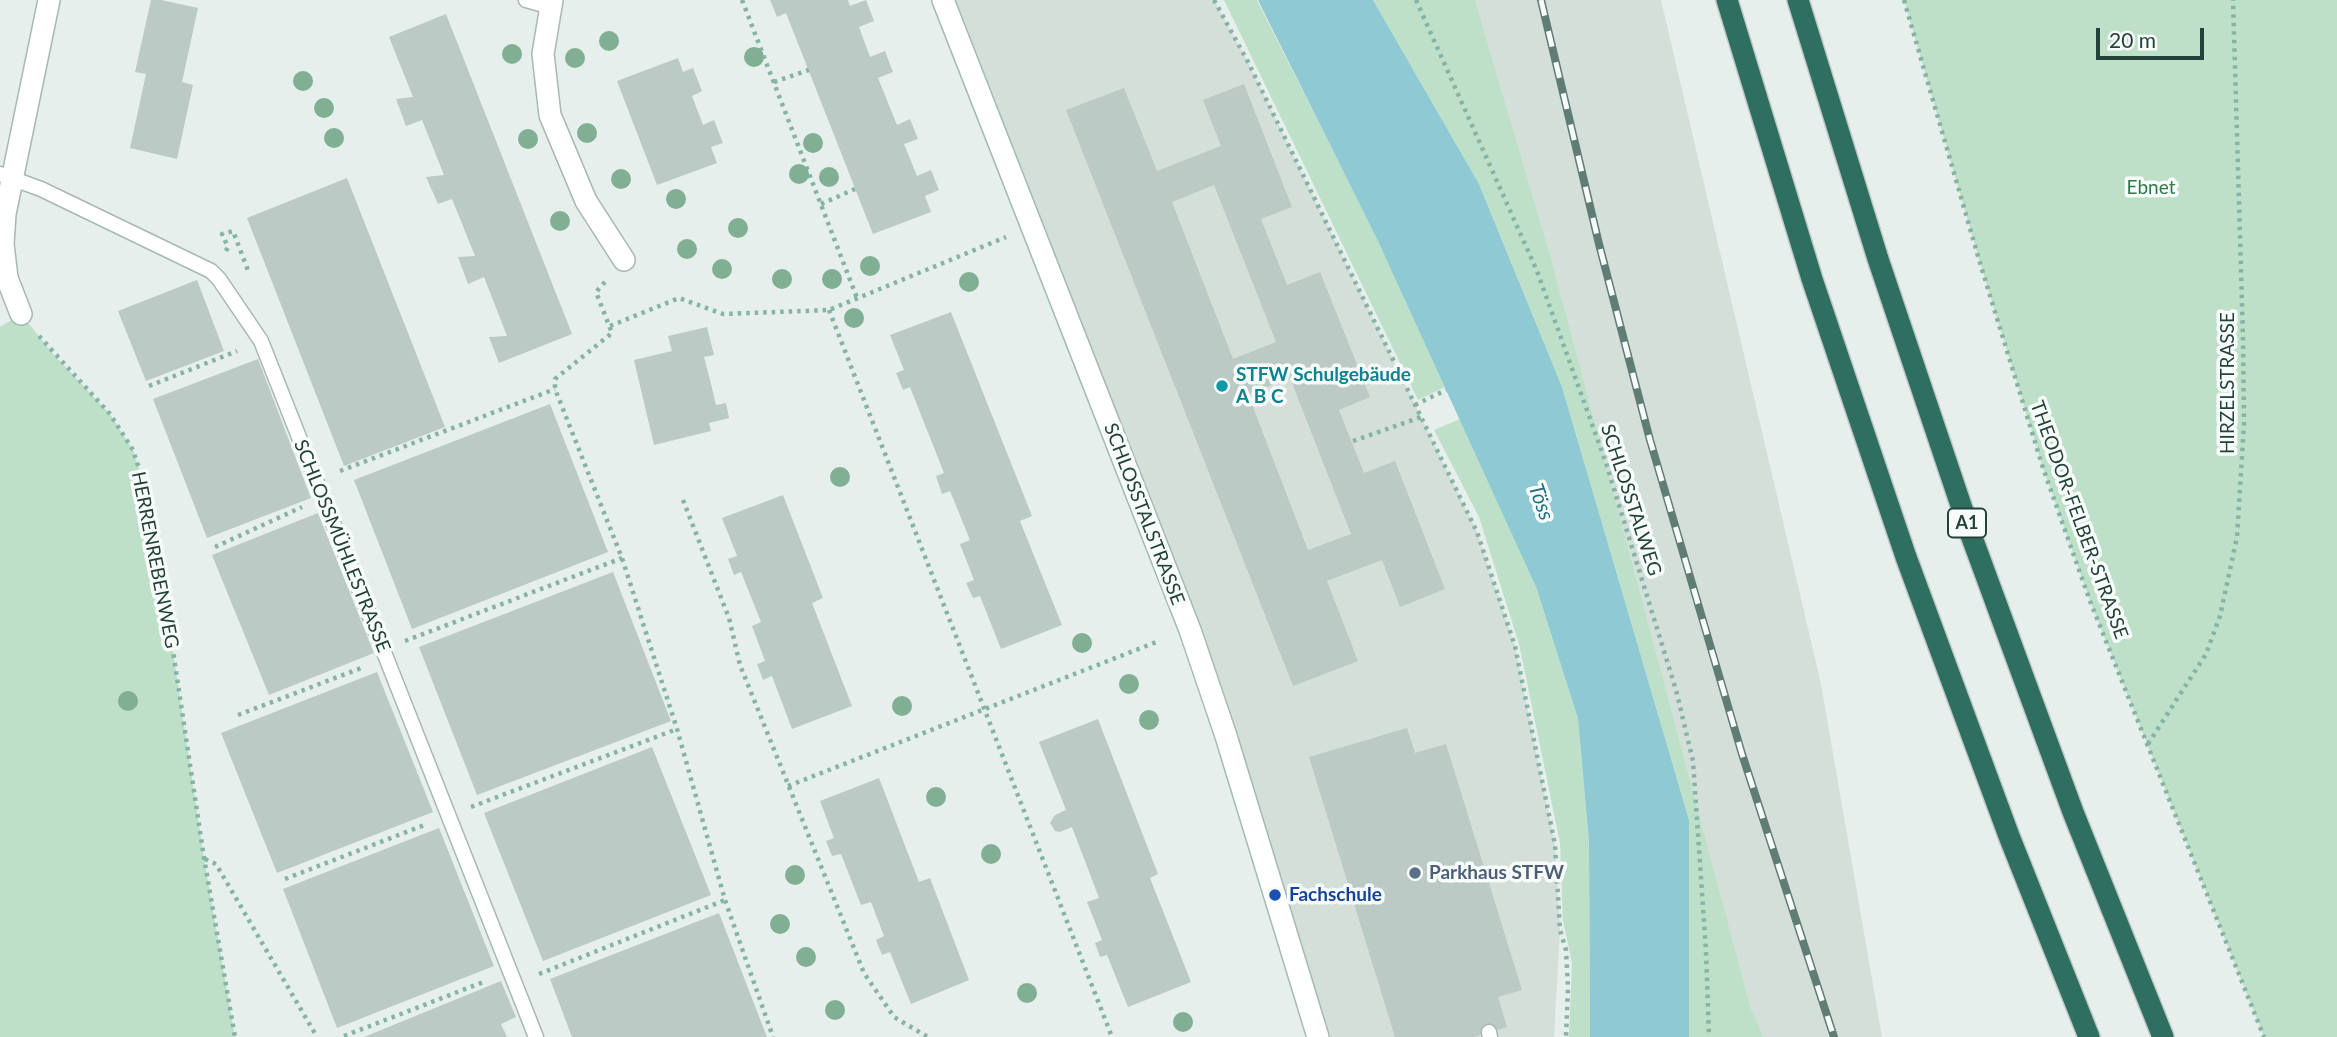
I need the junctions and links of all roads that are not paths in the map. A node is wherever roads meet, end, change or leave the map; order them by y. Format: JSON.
{"nodes":[{"id":1,"x":49,"y":0,"type":"edge"},
{"id":2,"x":526,"y":0,"type":"edge"},
{"id":3,"x":943,"y":0,"type":"edge"},
{"id":4,"x":1727,"y":0,"type":"edge"},
{"id":5,"x":1798,"y":0,"type":"edge"},
{"id":6,"x":551,"y":4,"type":"edge"},
{"id":7,"x":5,"y":176,"type":"edge"},
{"id":8,"x":624,"y":260,"type":"road end"},
{"id":9,"x":21,"y":314,"type":"road end"},
{"id":10,"x":536,"y":1037,"type":"edge"},
{"id":11,"x":1318,"y":1037,"type":"edge"},
{"id":12,"x":2089,"y":1037,"type":"edge"},
{"id":13,"x":2163,"y":1037,"type":"edge"}],
"edges":[{"from":1,"to":7,"type":"main road"},
{"from":2,"to":6,"type":"lane"},
{"from":3,"to":11,"type":"main road","name":"SCHLOSSTALSTRASSE"},
{"from":4,"to":12,"type":"highway"},
{"from":5,"to":13,"type":"highway","number":"A1"},
{"from":6,"to":8,"type":"main road"},
{"from":7,"to":9,"type":"main road"},
{"from":7,"to":10,"type":"lane","name":"SCHLOSSMÜHLESTRASSE"}]}
